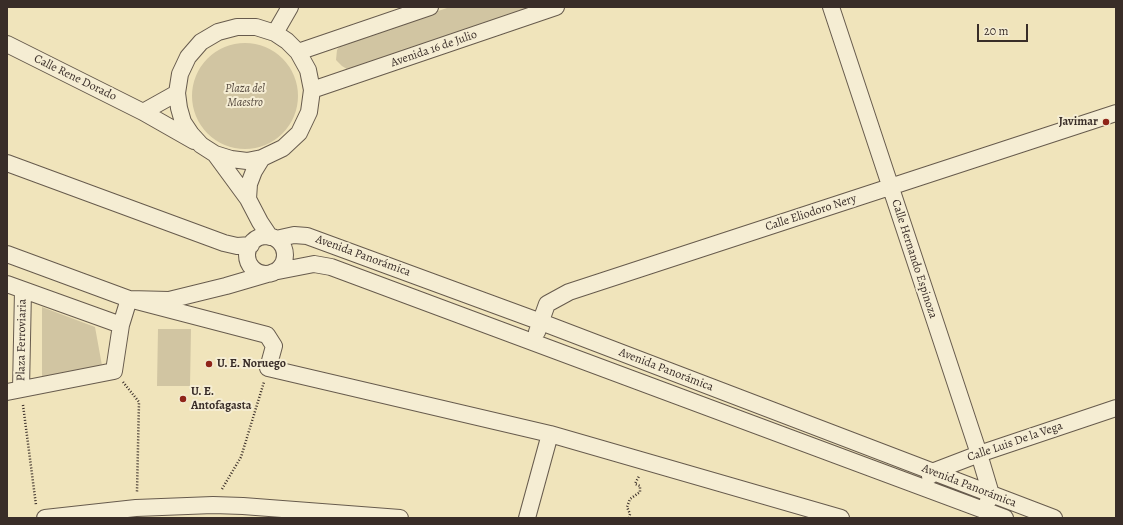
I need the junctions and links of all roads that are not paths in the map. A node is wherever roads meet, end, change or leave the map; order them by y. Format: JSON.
{"nodes":[{"id":1,"x":290,"y":7,"type":"edge"},
{"id":2,"x":430,"y":7,"type":"edge"},
{"id":3,"x":556,"y":7,"type":"edge"},
{"id":4,"x":831,"y":7,"type":"edge"},
{"id":5,"x":274,"y":33,"type":"junction"},
{"id":6,"x":7,"y":44,"type":"edge"},
{"id":7,"x":298,"y":52,"type":"junction"},
{"id":8,"x":312,"y":90,"type":"junction"},
{"id":9,"x":177,"y":94,"type":"junction"},
{"id":10,"x":143,"y":112,"type":"junction"},
{"id":11,"x":1116,"y":113,"type":"edge"},
{"id":12,"x":201,"y":145,"type":"junction"},
{"id":13,"x":215,"y":154,"type":"junction"},
{"id":14,"x":262,"y":158,"type":"junction"},
{"id":15,"x":7,"y":163,"type":"edge"},
{"id":16,"x":890,"y":188,"type":"junction"},
{"id":17,"x":248,"y":199,"type":"junction"},
{"id":18,"x":260,"y":222,"type":"junction"},
{"id":19,"x":273,"y":238,"type":"junction"},
{"id":20,"x":252,"y":243,"type":"junction"},
{"id":21,"x":7,"y":254,"type":"edge"},
{"id":22,"x":270,"y":273,"type":"junction"},
{"id":23,"x":7,"y":284,"type":"edge"},
{"id":24,"x":23,"y":290,"type":"junction"},
{"id":25,"x":129,"y":299,"type":"junction"},
{"id":26,"x":540,"y":322,"type":"junction"},
{"id":27,"x":121,"y":325,"type":"junction"},
{"id":28,"x":533,"y":342,"type":"junction"},
{"id":29,"x":14,"y":390,"type":"edge"},
{"id":30,"x":1116,"y":408,"type":"edge"},
{"id":31,"x":550,"y":434,"type":"junction"},
{"id":32,"x":978,"y":454,"type":"junction"},
{"id":33,"x":932,"y":472,"type":"junction"},
{"id":34,"x":926,"y":488,"type":"junction"},
{"id":35,"x":991,"y":494,"type":"junction"},
{"id":36,"x":985,"y":511,"type":"junction"},
{"id":37,"x":40,"y":514,"type":"edge"},
{"id":38,"x":400,"y":518,"type":"edge"},
{"id":39,"x":527,"y":518,"type":"edge"},
{"id":40,"x":841,"y":518,"type":"edge"},
{"id":41,"x":1005,"y":518,"type":"edge"},
{"id":42,"x":1054,"y":518,"type":"edge"}],
"edges":[{"from":1,"to":5,"type":"street"},
{"from":2,"to":7,"type":"street"},
{"from":3,"to":8,"type":"street","name":"Avenida 16 de Julio"},
{"from":4,"to":16,"type":"street","name":"Calle Hernando Espinoza"},
{"from":5,"to":7,"type":"street"},
{"from":5,"to":9,"type":"street"},
{"from":6,"to":10,"type":"street","name":"Calle Rene Dorado"},
{"from":7,"to":8,"type":"street"},
{"from":8,"to":14,"type":"street"},
{"from":9,"to":10,"type":"street"},
{"from":9,"to":12,"type":"street"},
{"from":10,"to":12,"type":"street","name":"Calle Rene Dorado"},
{"from":11,"to":16,"type":"street","name":"Calle Eliodoro Nery"},
{"from":12,"to":13,"type":"street"},
{"from":13,"to":14,"type":"street"},
{"from":13,"to":17,"type":"street"},
{"from":14,"to":17,"type":"street"},
{"from":15,"to":20,"type":"street"},
{"from":16,"to":26,"type":"street","name":"Calle Eliodoro Nery"},
{"from":16,"to":32,"type":"street","name":"Calle Hernando Espinoza"},
{"from":17,"to":18,"type":"street"},
{"from":18,"to":19,"type":"street"},
{"from":18,"to":20,"type":"street"},
{"from":19,"to":20,"type":"street"},
{"from":19,"to":22,"type":"street"},
{"from":19,"to":26,"type":"street","name":"Avenida Panorámica"},
{"from":20,"to":22,"type":"street"},
{"from":21,"to":25,"type":"street","name":"Avenida Panorámica"},
{"from":22,"to":25,"type":"street","name":"Avenida Panorámica"},
{"from":22,"to":28,"type":"street","name":"Avenida Panorámica"},
{"from":23,"to":24,"type":"street"},
{"from":24,"to":27,"type":"street"},
{"from":24,"to":29,"type":"street","name":"Plaza Ferroviaria"},
{"from":25,"to":27,"type":"street"},
{"from":25,"to":31,"type":"street"},
{"from":26,"to":28,"type":"street","name":"Calle Eliodoro Nery"},
{"from":26,"to":33,"type":"street","name":"Avenida Panorámica"},
{"from":27,"to":29,"type":"street"},
{"from":28,"to":34,"type":"street","name":"Avenida Panorámica"},
{"from":30,"to":32,"type":"street","name":"Calle Luis De la Vega"},
{"from":31,"to":39,"type":"street"},
{"from":31,"to":40,"type":"street"},
{"from":32,"to":33,"type":"street","name":"Calle Luis De la Vega"},
{"from":32,"to":35,"type":"street","name":"Calle Hernando Espinoza"},
{"from":33,"to":34,"type":"street"},
{"from":33,"to":35,"type":"street","name":"Avenida Panorámica"},
{"from":34,"to":36,"type":"street","name":"Avenida Panorámica"},
{"from":35,"to":36,"type":"street"},
{"from":35,"to":42,"type":"street","name":"Avenida Panorámica"},
{"from":36,"to":41,"type":"street","name":"Avenida Panorámica"},
{"from":37,"to":38,"type":"street"}]}
